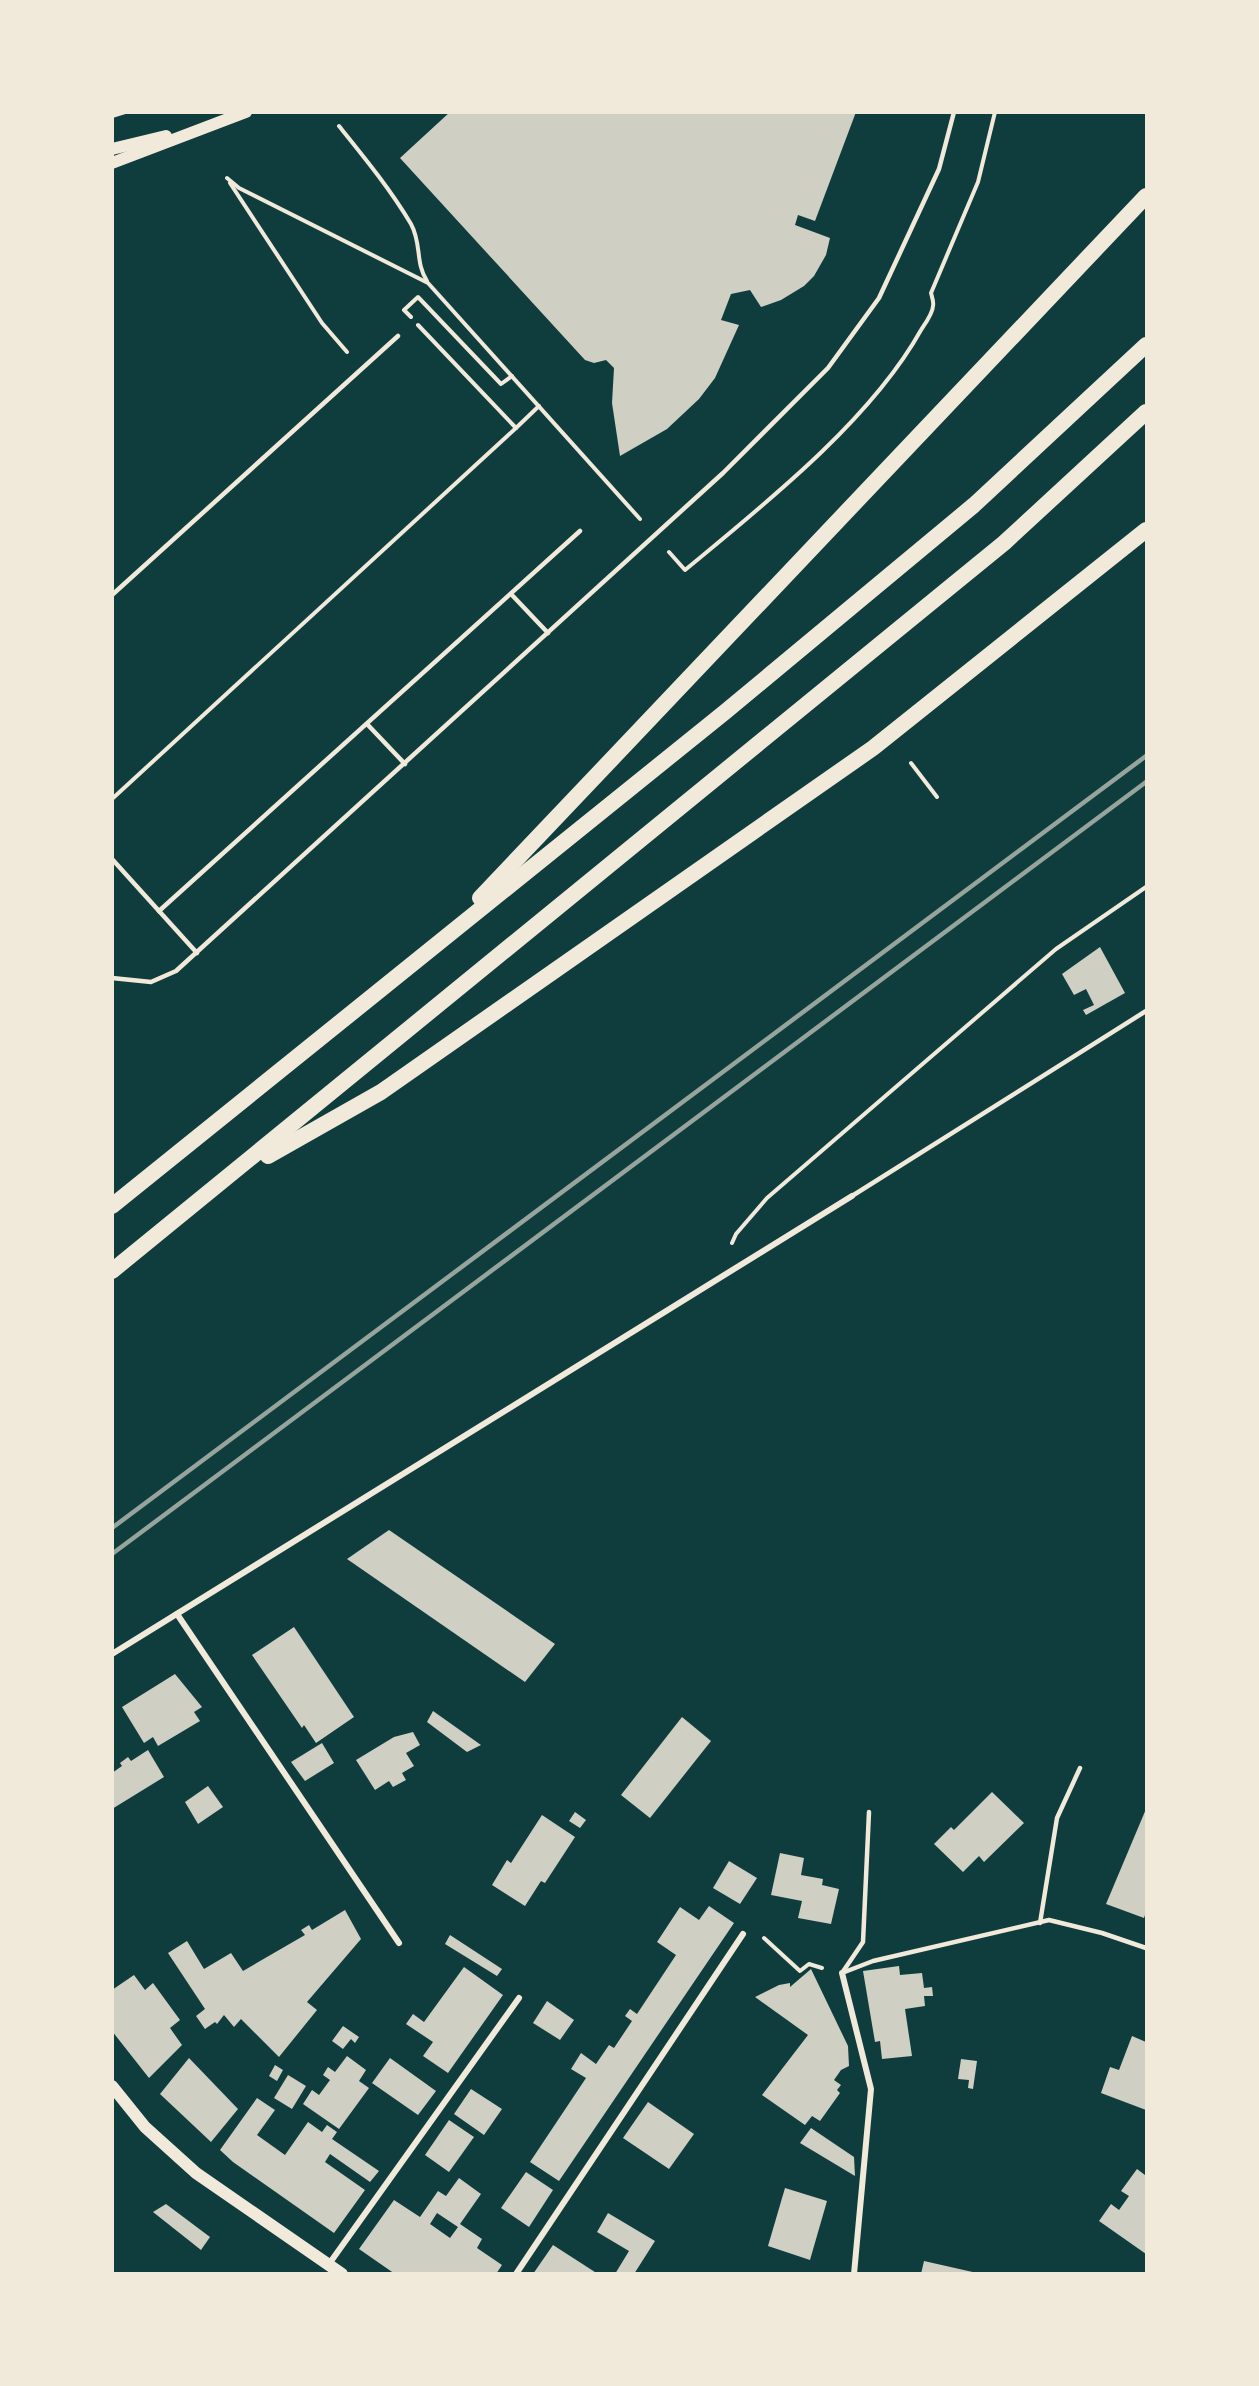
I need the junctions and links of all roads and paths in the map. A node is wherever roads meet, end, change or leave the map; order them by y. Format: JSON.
{"nodes":[{"id":1,"x":125,"y":112,"type":"edge"},
{"id":2,"x":246,"y":112,"type":"edge"},
{"id":3,"x":954,"y":112,"type":"edge"},
{"id":4,"x":995,"y":112,"type":"edge"},
{"id":5,"x":112,"y":116,"type":"edge"},
{"id":6,"x":211,"y":126,"type":"junction"},
{"id":7,"x":339,"y":126,"type":"dead end"},
{"id":8,"x":112,"y":149,"type":"edge"},
{"id":9,"x":112,"y":163,"type":"edge"},
{"id":10,"x":1146,"y":196,"type":"edge"},
{"id":11,"x":428,"y":283,"type":"junction"},
{"id":12,"x":399,"y":336,"type":"dead end"},
{"id":13,"x":1146,"y":345,"type":"edge"},
{"id":14,"x":353,"y":358,"type":"dead end"},
{"id":15,"x":512,"y":376,"type":"junction"},
{"id":16,"x":539,"y":406,"type":"junction"},
{"id":17,"x":1146,"y":412,"type":"edge"},
{"id":18,"x":516,"y":428,"type":"junction"},
{"id":19,"x":1146,"y":530,"type":"edge"},
{"id":20,"x":580,"y":531,"type":"dead end"},
{"id":21,"x":654,"y":536,"type":"junction"},
{"id":22,"x":685,"y":570,"type":"dead end"},
{"id":23,"x":511,"y":594,"type":"junction"},
{"id":24,"x":112,"y":595,"type":"edge"},
{"id":25,"x":548,"y":633,"type":"junction"},
{"id":26,"x":366,"y":724,"type":"junction"},
{"id":27,"x":911,"y":763,"type":"dead end"},
{"id":28,"x":405,"y":764,"type":"junction"},
{"id":29,"x":937,"y":797,"type":"dead end"},
{"id":30,"x":112,"y":799,"type":"edge"},
{"id":31,"x":112,"y":859,"type":"edge"},
{"id":32,"x":1146,"y":888,"type":"edge"},
{"id":33,"x":159,"y":911,"type":"junction"},
{"id":34,"x":434,"y":947,"type":"junction"},
{"id":35,"x":197,"y":953,"type":"junction"},
{"id":36,"x":112,"y":978,"type":"edge"},
{"id":37,"x":1146,"y":1011,"type":"edge"},
{"id":38,"x":228,"y":1179,"type":"junction"},
{"id":39,"x":852,"y":1196,"type":"joint"},
{"id":40,"x":112,"y":1206,"type":"edge"},
{"id":41,"x":112,"y":1271,"type":"edge"},
{"id":42,"x":716,"y":1282,"type":"junction"},
{"id":43,"x":177,"y":1614,"type":"junction"},
{"id":44,"x":112,"y":1654,"type":"edge"},
{"id":45,"x":1080,"y":1768,"type":"dead end"},
{"id":46,"x":869,"y":1812,"type":"dead end"},
{"id":47,"x":1040,"y":1923,"type":"junction"},
{"id":48,"x":743,"y":1934,"type":"joint"},
{"id":49,"x":399,"y":1943,"type":"dead end"},
{"id":50,"x":1146,"y":1948,"type":"edge"},
{"id":51,"x":842,"y":1973,"type":"junction"},
{"id":52,"x":519,"y":1998,"type":"dead end"},
{"id":53,"x":112,"y":2086,"type":"edge"},
{"id":54,"x":329,"y":2264,"type":"junction"},
{"id":55,"x":342,"y":2274,"type":"edge"},
{"id":56,"x":516,"y":2274,"type":"edge"},
{"id":57,"x":854,"y":2274,"type":"edge"}],
"edges":[{"from":1,"to":5,"type":"path"},
{"from":2,"to":6,"type":"main road"},
{"from":3,"to":21,"type":"lane"},
{"from":4,"to":22,"type":"path"},
{"from":6,"to":8,"type":"main road"},
{"from":6,"to":9,"type":"main road"},
{"from":7,"to":11,"type":"path"},
{"from":10,"to":34,"type":"highway"},
{"from":11,"to":14,"type":"path"},
{"from":11,"to":15,"type":"path"},
{"from":12,"to":24,"type":"lane"},
{"from":13,"to":34,"type":"highway"},
{"from":15,"to":16,"type":"path"},
{"from":15,"to":18,"type":"path"},
{"from":16,"to":18,"type":"path"},
{"from":16,"to":21,"type":"path"},
{"from":17,"to":38,"type":"highway"},
{"from":18,"to":30,"type":"path"},
{"from":19,"to":38,"type":"highway"},
{"from":20,"to":23,"type":"lane"},
{"from":21,"to":25,"type":"lane"},
{"from":23,"to":25,"type":"lane"},
{"from":23,"to":26,"type":"lane"},
{"from":25,"to":28,"type":"lane"},
{"from":26,"to":28,"type":"lane"},
{"from":26,"to":33,"type":"lane"},
{"from":27,"to":29,"type":"path"},
{"from":28,"to":35,"type":"lane"},
{"from":31,"to":33,"type":"lane"},
{"from":32,"to":42,"type":"path"},
{"from":33,"to":35,"type":"lane"},
{"from":34,"to":40,"type":"highway"},
{"from":35,"to":36,"type":"lane"},
{"from":37,"to":39,"type":"lane"},
{"from":38,"to":41,"type":"highway"},
{"from":39,"to":42,"type":"street"},
{"from":42,"to":43,"type":"street"},
{"from":43,"to":44,"type":"street"},
{"from":43,"to":49,"type":"street"},
{"from":45,"to":47,"type":"lane"},
{"from":46,"to":51,"type":"lane"},
{"from":47,"to":50,"type":"lane"},
{"from":47,"to":51,"type":"lane"},
{"from":48,"to":51,"type":"path"},
{"from":48,"to":56,"type":"street"},
{"from":51,"to":57,"type":"street"},
{"from":52,"to":54,"type":"street"},
{"from":53,"to":54,"type":"main road"},
{"from":54,"to":55,"type":"main road"}]}
